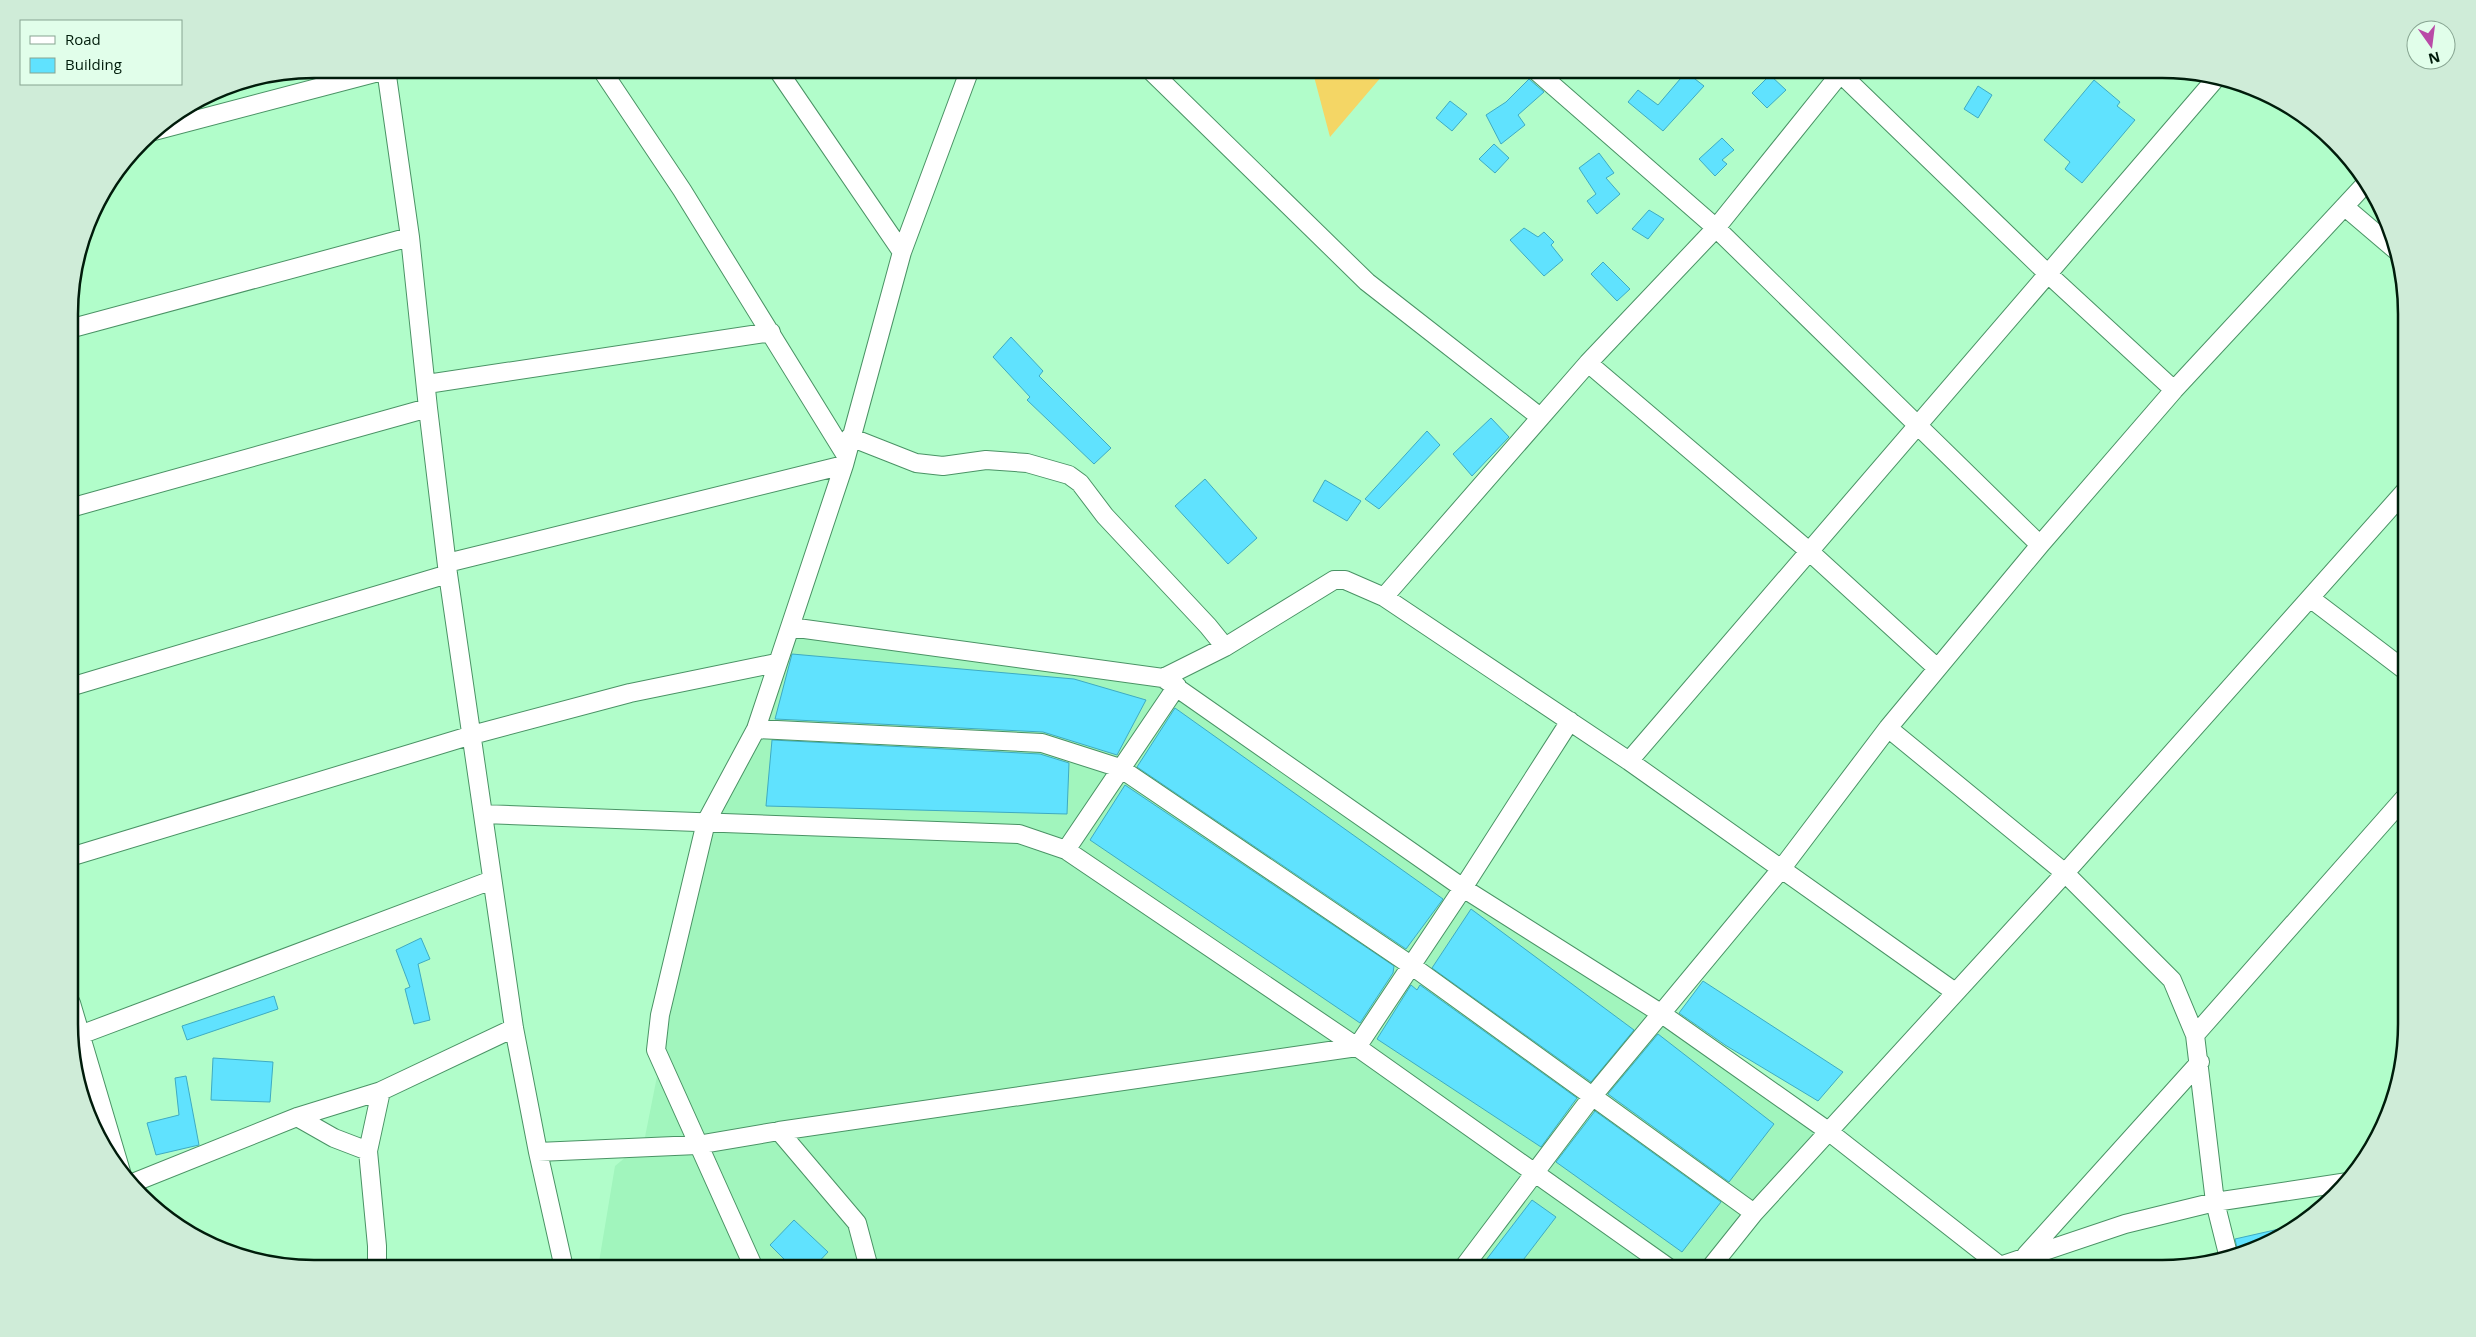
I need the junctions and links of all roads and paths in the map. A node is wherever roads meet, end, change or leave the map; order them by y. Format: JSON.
{"nodes":[{"id":1,"x":352,"y":78,"type":"edge"},
{"id":2,"x":387,"y":78,"type":"edge"},
{"id":3,"x":607,"y":78,"type":"edge"},
{"id":4,"x":783,"y":78,"type":"edge"},
{"id":5,"x":967,"y":78,"type":"edge"},
{"id":6,"x":1158,"y":78,"type":"edge"},
{"id":7,"x":1544,"y":78,"type":"edge"},
{"id":8,"x":1836,"y":78,"type":"edge"},
{"id":9,"x":1849,"y":78,"type":"edge"},
{"id":10,"x":2212,"y":83,"type":"edge"},
{"id":11,"x":169,"y":127,"type":"edge"},
{"id":12,"x":2362,"y":188,"type":"edge"},
{"id":13,"x":2346,"y":207,"type":"junction"},
{"id":14,"x":1716,"y":228,"type":"junction"},
{"id":15,"x":410,"y":237,"type":"junction"},
{"id":16,"x":2387,"y":243,"type":"edge"},
{"id":17,"x":902,"y":252,"type":"junction"},
{"id":18,"x":2047,"y":273,"type":"junction"},
{"id":19,"x":78,"y":327,"type":"edge"},
{"id":20,"x":771,"y":332,"type":"junction"},
{"id":21,"x":1588,"y":363,"type":"junction"},
{"id":22,"x":427,"y":384,"type":"junction"},
{"id":23,"x":2174,"y":390,"type":"junction"},
{"id":24,"x":428,"y":408,"type":"junction"},
{"id":25,"x":1540,"y":417,"type":"junction"},
{"id":26,"x":1916,"y":426,"type":"junction"},
{"id":27,"x":846,"y":452,"type":"junction"},
{"id":28,"x":2398,"y":499,"type":"edge"},
{"id":29,"x":78,"y":506,"type":"edge"},
{"id":30,"x":2040,"y":545,"type":"junction"},
{"id":31,"x":1810,"y":552,"type":"junction"},
{"id":32,"x":448,"y":568,"type":"junction"},
{"id":33,"x":1384,"y":597,"type":"junction"},
{"id":34,"x":2310,"y":598,"type":"junction"},
{"id":35,"x":790,"y":627,"type":"junction"},
{"id":36,"x":1225,"y":647,"type":"junction"},
{"id":37,"x":776,"y":663,"type":"junction"},
{"id":38,"x":2398,"y":665,"type":"edge"},
{"id":39,"x":1937,"y":668,"type":"junction"},
{"id":40,"x":1170,"y":682,"type":"junction"},
{"id":41,"x":78,"y":684,"type":"edge"},
{"id":42,"x":1570,"y":721,"type":"junction"},
{"id":43,"x":1888,"y":728,"type":"junction"},
{"id":44,"x":756,"y":729,"type":"junction"},
{"id":45,"x":472,"y":735,"type":"junction"},
{"id":46,"x":1630,"y":761,"type":"junction"},
{"id":47,"x":1120,"y":768,"type":"junction"},
{"id":48,"x":2398,"y":805,"type":"edge"},
{"id":49,"x":484,"y":814,"type":"junction"},
{"id":50,"x":706,"y":822,"type":"junction"},
{"id":51,"x":1066,"y":850,"type":"junction"},
{"id":52,"x":78,"y":855,"type":"edge"},
{"id":53,"x":1782,"y":868,"type":"junction"},
{"id":54,"x":2065,"y":873,"type":"junction"},
{"id":55,"x":492,"y":880,"type":"junction"},
{"id":56,"x":1463,"y":888,"type":"junction"},
{"id":57,"x":1412,"y":966,"type":"junction"},
{"id":58,"x":1955,"y":992,"type":"junction"},
{"id":59,"x":1662,"y":1014,"type":"junction"},
{"id":60,"x":78,"y":1028,"type":"edge"},
{"id":61,"x":514,"y":1028,"type":"junction"},
{"id":62,"x":80,"y":1035,"type":"junction"},
{"id":63,"x":2195,"y":1035,"type":"junction"},
{"id":64,"x":1357,"y":1047,"type":"junction"},
{"id":65,"x":2200,"y":1062,"type":"junction"},
{"id":66,"x":381,"y":1090,"type":"junction"},
{"id":67,"x":1591,"y":1098,"type":"junction"},
{"id":68,"x":297,"y":1117,"type":"junction"},
{"id":69,"x":1828,"y":1130,"type":"junction"},
{"id":70,"x":779,"y":1131,"type":"junction"},
{"id":71,"x":698,"y":1145,"type":"junction"},
{"id":72,"x":114,"y":1150,"type":"edge"},
{"id":73,"x":368,"y":1152,"type":"junction"},
{"id":74,"x":538,"y":1152,"type":"junction"},
{"id":75,"x":1535,"y":1171,"type":"junction"},
{"id":76,"x":138,"y":1181,"type":"edge"},
{"id":77,"x":2335,"y":1184,"type":"edge"},
{"id":78,"x":2215,"y":1202,"type":"junction"},
{"id":79,"x":1754,"y":1213,"type":"junction"},
{"id":80,"x":2227,"y":1250,"type":"edge"},
{"id":81,"x":2025,"y":1257,"type":"junction"},
{"id":82,"x":377,"y":1260,"type":"edge"},
{"id":83,"x":562,"y":1260,"type":"edge"},
{"id":84,"x":750,"y":1260,"type":"edge"},
{"id":85,"x":867,"y":1260,"type":"edge"},
{"id":86,"x":1469,"y":1260,"type":"edge"},
{"id":87,"x":1658,"y":1260,"type":"edge"},
{"id":88,"x":1716,"y":1260,"type":"edge"},
{"id":89,"x":1987,"y":1260,"type":"edge"},
{"id":90,"x":2016,"y":1260,"type":"edge"}],
"edges":[{"from":1,"to":11,"type":"street"},
{"from":2,"to":15,"type":"street"},
{"from":3,"to":20,"type":"street"},
{"from":4,"to":17,"type":"street"},
{"from":5,"to":17,"type":"street"},
{"from":6,"to":25,"type":"street"},
{"from":7,"to":14,"type":"street"},
{"from":8,"to":14,"type":"street"},
{"from":9,"to":18,"type":"street"},
{"from":10,"to":18,"type":"street"},
{"from":12,"to":13,"type":"street"},
{"from":13,"to":16,"type":"street"},
{"from":13,"to":23,"type":"street"},
{"from":14,"to":21,"type":"street"},
{"from":14,"to":26,"type":"street"},
{"from":15,"to":19,"type":"street"},
{"from":15,"to":22,"type":"street"},
{"from":17,"to":27,"type":"street"},
{"from":18,"to":23,"type":"street"},
{"from":18,"to":26,"type":"street"},
{"from":20,"to":22,"type":"street"},
{"from":20,"to":27,"type":"street"},
{"from":21,"to":25,"type":"street"},
{"from":21,"to":31,"type":"street"},
{"from":22,"to":24,"type":"street"},
{"from":23,"to":30,"type":"street"},
{"from":24,"to":29,"type":"street"},
{"from":24,"to":32,"type":"street"},
{"from":25,"to":33,"type":"street"},
{"from":26,"to":30,"type":"street"},
{"from":26,"to":31,"type":"street"},
{"from":27,"to":32,"type":"street"},
{"from":27,"to":35,"type":"street"},
{"from":27,"to":36,"type":"street"},
{"from":28,"to":34,"type":"street"},
{"from":30,"to":39,"type":"street"},
{"from":31,"to":39,"type":"street"},
{"from":31,"to":46,"type":"street"},
{"from":32,"to":41,"type":"street"},
{"from":32,"to":45,"type":"street"},
{"from":33,"to":36,"type":"street"},
{"from":33,"to":42,"type":"street"},
{"from":34,"to":38,"type":"street"},
{"from":34,"to":54,"type":"street"},
{"from":35,"to":37,"type":"street"},
{"from":35,"to":40,"type":"street"},
{"from":36,"to":40,"type":"street"},
{"from":37,"to":44,"type":"street"},
{"from":37,"to":45,"type":"street"},
{"from":39,"to":43,"type":"street"},
{"from":40,"to":47,"type":"street"},
{"from":40,"to":56,"type":"street"},
{"from":42,"to":46,"type":"street"},
{"from":42,"to":56,"type":"street"},
{"from":43,"to":53,"type":"street"},
{"from":43,"to":54,"type":"street"},
{"from":44,"to":47,"type":"street"},
{"from":44,"to":50,"type":"street"},
{"from":45,"to":49,"type":"street"},
{"from":45,"to":52,"type":"street"},
{"from":46,"to":53,"type":"street"},
{"from":47,"to":51,"type":"street"},
{"from":47,"to":57,"type":"street"},
{"from":48,"to":63,"type":"street"},
{"from":49,"to":50,"type":"street"},
{"from":49,"to":55,"type":"street"},
{"from":50,"to":51,"type":"street"},
{"from":50,"to":71,"type":"street"},
{"from":51,"to":64,"type":"street"},
{"from":53,"to":58,"type":"street"},
{"from":53,"to":59,"type":"street"},
{"from":54,"to":58,"type":"street"},
{"from":54,"to":63,"type":"street"},
{"from":55,"to":61,"type":"street"},
{"from":55,"to":62,"type":"street"},
{"from":56,"to":57,"type":"street"},
{"from":56,"to":59,"type":"street"},
{"from":57,"to":64,"type":"street"},
{"from":57,"to":67,"type":"street"},
{"from":58,"to":69,"type":"street"},
{"from":59,"to":67,"type":"street"},
{"from":59,"to":69,"type":"street"},
{"from":60,"to":62,"type":"street"},
{"from":61,"to":66,"type":"street"},
{"from":61,"to":74,"type":"street"},
{"from":62,"to":72,"type":"street"},
{"from":63,"to":65,"type":"street"},
{"from":64,"to":70,"type":"street"},
{"from":64,"to":75,"type":"street"},
{"from":65,"to":78,"type":"street"},
{"from":65,"to":81,"type":"street"},
{"from":66,"to":68,"type":"street"},
{"from":66,"to":73,"type":"street"},
{"from":67,"to":75,"type":"street"},
{"from":67,"to":79,"type":"street"},
{"from":68,"to":73,"type":"street"},
{"from":68,"to":76,"type":"street"},
{"from":69,"to":79,"type":"street"},
{"from":69,"to":89,"type":"street"},
{"from":70,"to":71,"type":"street"},
{"from":70,"to":85,"type":"street"},
{"from":71,"to":74,"type":"street"},
{"from":71,"to":84,"type":"street"},
{"from":73,"to":82,"type":"street"},
{"from":74,"to":83,"type":"street"},
{"from":75,"to":86,"type":"street"},
{"from":75,"to":87,"type":"street"},
{"from":77,"to":78,"type":"street"},
{"from":78,"to":80,"type":"street"},
{"from":78,"to":81,"type":"street"},
{"from":79,"to":88,"type":"street"},
{"from":81,"to":90,"type":"street"}]}
